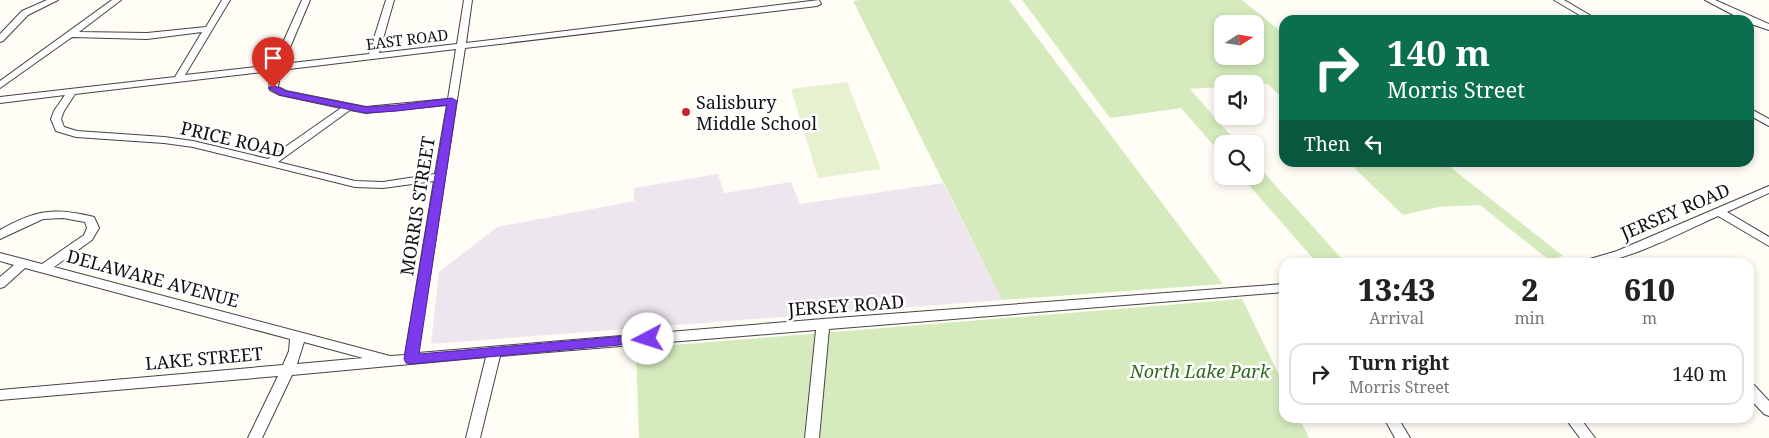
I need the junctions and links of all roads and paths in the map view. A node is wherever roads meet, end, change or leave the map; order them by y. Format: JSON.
{"nodes":[{"id":1,"x":54,"y":0,"type":"edge"},
{"id":2,"x":117,"y":0,"type":"edge"},
{"id":3,"x":226,"y":0,"type":"edge"},
{"id":4,"x":306,"y":0,"type":"edge"},
{"id":5,"x":390,"y":0,"type":"edge"},
{"id":6,"x":468,"y":0,"type":"edge"},
{"id":7,"x":1558,"y":0,"type":"edge"},
{"id":8,"x":1709,"y":0,"type":"edge"},
{"id":9,"x":816,"y":2,"type":"edge"},
{"id":10,"x":1585,"y":15,"type":"edge"},
{"id":11,"x":1740,"y":15,"type":"edge"},
{"id":12,"x":1754,"y":22,"type":"edge"},
{"id":13,"x":1769,"y":26,"type":"edge"},
{"id":14,"x":209,"y":29,"type":"junction"},
{"id":15,"x":71,"y":34,"type":"junction"},
{"id":16,"x":0,"y":39,"type":"edge"},
{"id":17,"x":461,"y":46,"type":"junction"},
{"id":18,"x":373,"y":57,"type":"junction"},
{"id":19,"x":276,"y":69,"type":"junction"},
{"id":20,"x":178,"y":80,"type":"junction"},
{"id":21,"x":0,"y":85,"type":"edge"},
{"id":22,"x":72,"y":92,"type":"junction"},
{"id":23,"x":0,"y":100,"type":"edge"},
{"id":24,"x":452,"y":101,"type":"junction"},
{"id":25,"x":348,"y":107,"type":"junction"},
{"id":26,"x":1754,"y":114,"type":"edge"},
{"id":27,"x":1769,"y":123,"type":"edge"},
{"id":28,"x":270,"y":163,"type":"junction"},
{"id":29,"x":440,"y":178,"type":"junction"},
{"id":30,"x":1769,"y":189,"type":"edge"},
{"id":31,"x":1720,"y":212,"type":"junction"},
{"id":32,"x":0,"y":235,"type":"edge"},
{"id":33,"x":1769,"y":242,"type":"edge"},
{"id":34,"x":0,"y":257,"type":"edge"},
{"id":35,"x":1625,"y":258,"type":"edge"},
{"id":36,"x":23,"y":263,"type":"junction"},
{"id":37,"x":45,"y":268,"type":"junction"},
{"id":38,"x":0,"y":284,"type":"edge"},
{"id":39,"x":1279,"y":288,"type":"edge"},
{"id":40,"x":823,"y":324,"type":"junction"},
{"id":41,"x":296,"y":335,"type":"junction"},
{"id":42,"x":494,"y":352,"type":"junction"},
{"id":43,"x":411,"y":359,"type":"junction"},
{"id":44,"x":392,"y":361,"type":"junction"},
{"id":45,"x":286,"y":370,"type":"junction"},
{"id":46,"x":1754,"y":394,"type":"edge"},
{"id":47,"x":0,"y":395,"type":"edge"},
{"id":48,"x":1769,"y":410,"type":"edge"},
{"id":49,"x":1394,"y":423,"type":"edge"},
{"id":50,"x":1576,"y":423,"type":"edge"},
{"id":51,"x":255,"y":438,"type":"edge"},
{"id":52,"x":473,"y":438,"type":"edge"},
{"id":53,"x":812,"y":438,"type":"edge"},
{"id":54,"x":1403,"y":438,"type":"edge"},
{"id":55,"x":1588,"y":438,"type":"edge"}],
"edges":[{"from":1,"to":16,"type":"street"},
{"from":2,"to":15,"type":"street"},
{"from":3,"to":14,"type":"street"},
{"from":4,"to":19,"type":"street"},
{"from":5,"to":18,"type":"street"},
{"from":6,"to":17,"type":"street","name":"MORRIS STREET"},
{"from":7,"to":10,"type":"street"},
{"from":8,"to":11,"type":"street"},
{"from":9,"to":17,"type":"street","name":"EAST ROAD"},
{"from":12,"to":13,"type":"street"},
{"from":14,"to":15,"type":"street"},
{"from":14,"to":20,"type":"street"},
{"from":15,"to":21,"type":"street"},
{"from":17,"to":18,"type":"street","name":"EAST ROAD"},
{"from":17,"to":24,"type":"street","name":"MORRIS STREET"},
{"from":18,"to":19,"type":"street","name":"EAST ROAD"},
{"from":19,"to":20,"type":"street","name":"EAST ROAD"},
{"from":19,"to":25,"type":"street"},
{"from":20,"to":22,"type":"street","name":"EAST ROAD"},
{"from":22,"to":23,"type":"street","name":"EAST ROAD"},
{"from":22,"to":28,"type":"street","name":"PRICE ROAD"},
{"from":24,"to":25,"type":"street"},
{"from":24,"to":29,"type":"street","name":"MORRIS STREET"},
{"from":25,"to":28,"type":"street"},
{"from":26,"to":27,"type":"street"},
{"from":28,"to":29,"type":"street","name":"PRICE ROAD"},
{"from":29,"to":43,"type":"street","name":"MORRIS STREET"},
{"from":30,"to":31,"type":"street","name":"JERSEY ROAD"},
{"from":31,"to":33,"type":"street"},
{"from":31,"to":35,"type":"street","name":"JERSEY ROAD"},
{"from":32,"to":37,"type":"street"},
{"from":34,"to":36,"type":"street","name":"DELAWARE AVENUE"},
{"from":36,"to":37,"type":"street","name":"DELAWARE AVENUE"},
{"from":36,"to":38,"type":"street"},
{"from":37,"to":41,"type":"street","name":"DELAWARE AVENUE"},
{"from":39,"to":40,"type":"street","name":"JERSEY ROAD"},
{"from":40,"to":42,"type":"street","name":"JERSEY ROAD"},
{"from":40,"to":53,"type":"street"},
{"from":41,"to":44,"type":"street","name":"DELAWARE AVENUE"},
{"from":41,"to":45,"type":"street"},
{"from":42,"to":43,"type":"street","name":"JERSEY ROAD"},
{"from":42,"to":52,"type":"street"},
{"from":43,"to":44,"type":"street","name":"LAKE STREET"},
{"from":44,"to":45,"type":"street","name":"LAKE STREET"},
{"from":45,"to":47,"type":"street","name":"LAKE STREET"},
{"from":45,"to":51,"type":"street"},
{"from":46,"to":48,"type":"street"},
{"from":49,"to":54,"type":"street"},
{"from":50,"to":55,"type":"street"}]}
